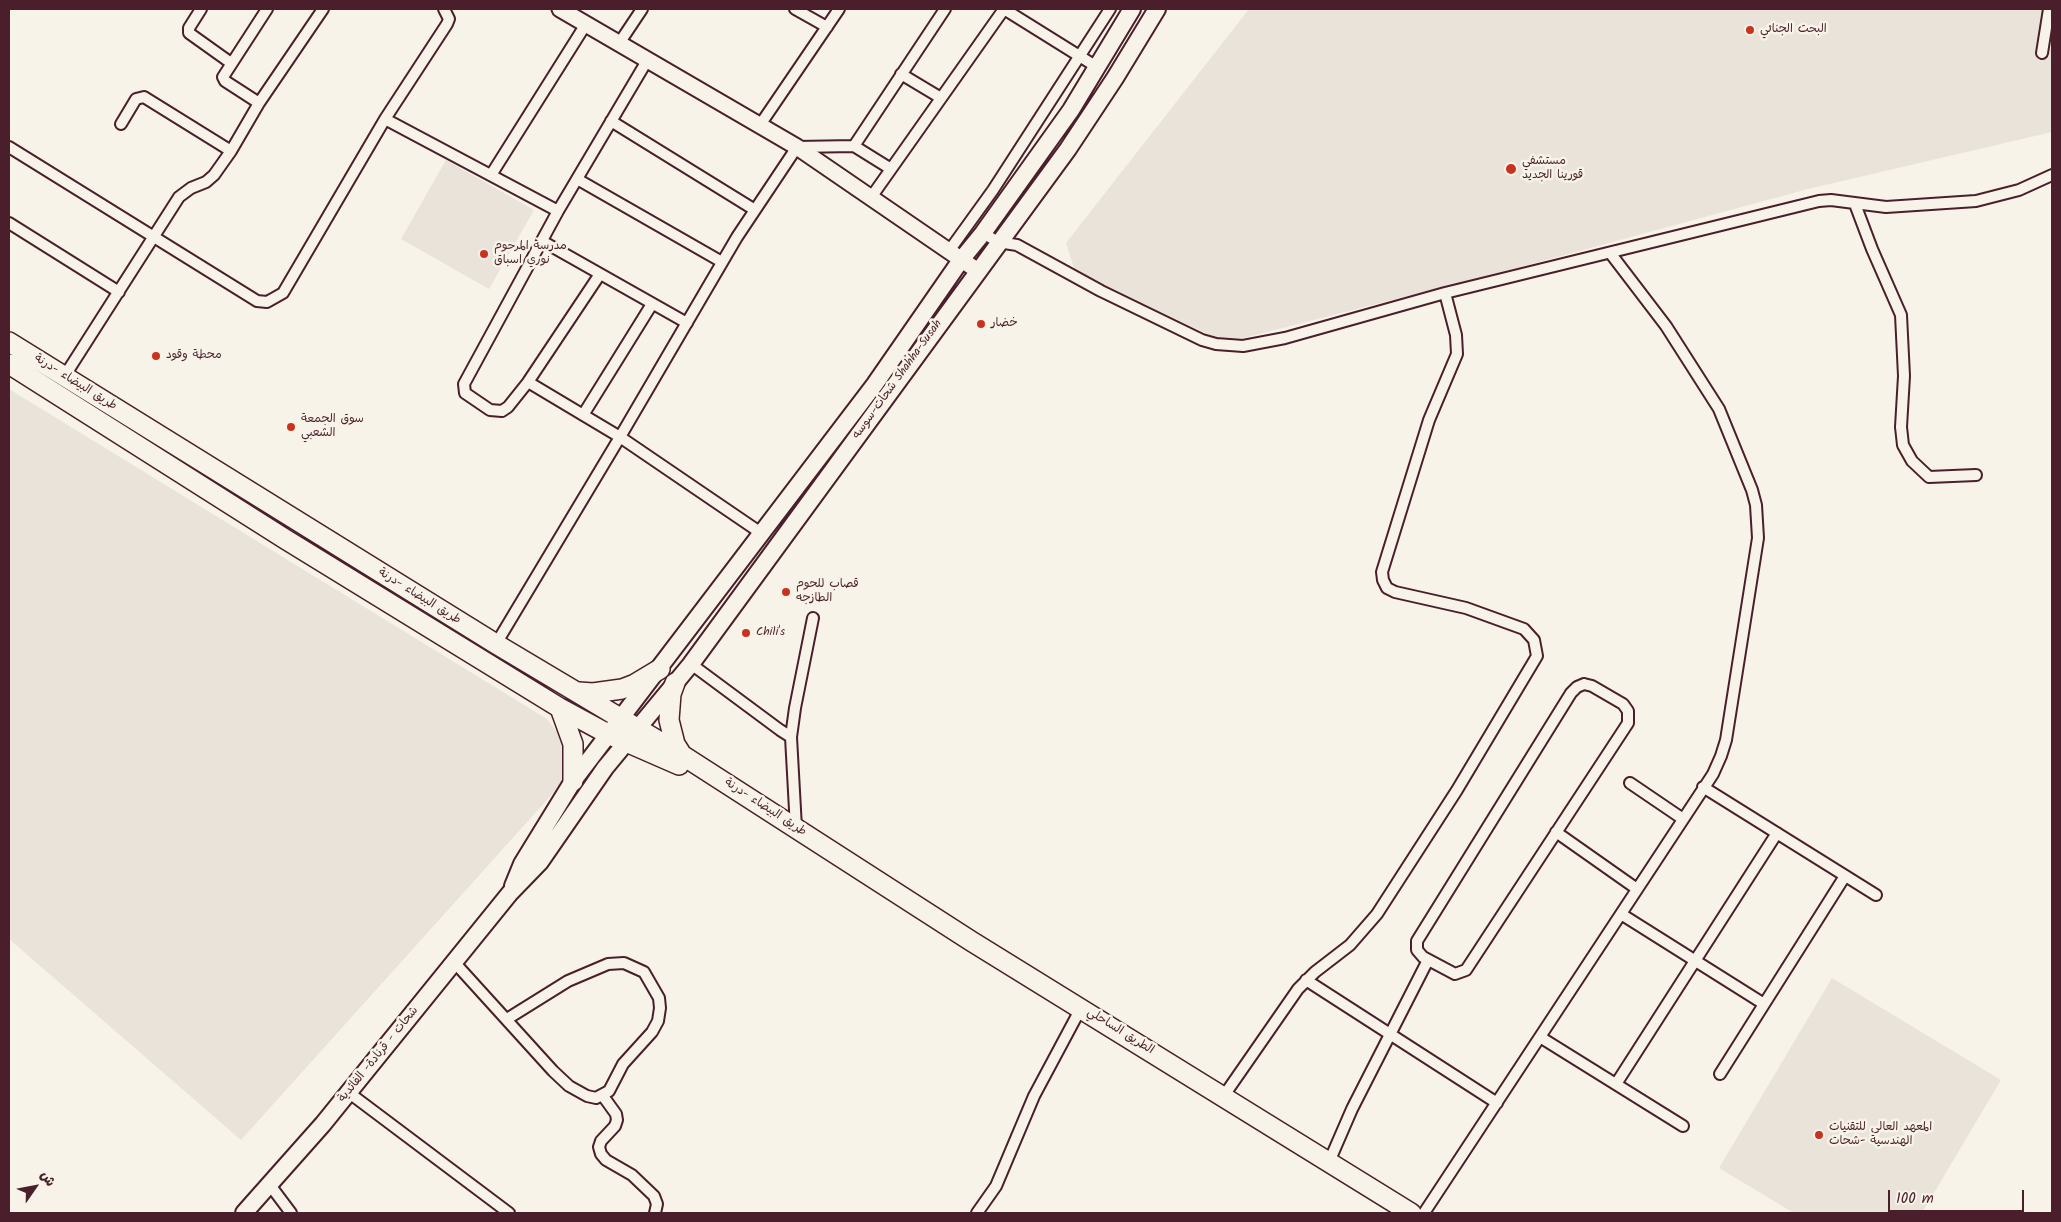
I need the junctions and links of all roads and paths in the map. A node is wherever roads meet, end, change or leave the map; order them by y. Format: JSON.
{"nodes":[{"id":1,"x":201,"y":9,"type":"edge"},
{"id":2,"x":267,"y":9,"type":"edge"},
{"id":3,"x":323,"y":9,"type":"edge"},
{"id":4,"x":444,"y":9,"type":"edge"},
{"id":5,"x":560,"y":9,"type":"edge"},
{"id":6,"x":642,"y":9,"type":"edge"},
{"id":7,"x":796,"y":9,"type":"edge"},
{"id":8,"x":840,"y":9,"type":"edge"},
{"id":9,"x":945,"y":9,"type":"edge"},
{"id":10,"x":1004,"y":9,"type":"edge"},
{"id":11,"x":1110,"y":9,"type":"edge"},
{"id":12,"x":1132,"y":9,"type":"edge"},
{"id":13,"x":1157,"y":9,"type":"edge"},
{"id":14,"x":2049,"y":9,"type":"edge"},
{"id":15,"x":586,"y":24,"type":"junction"},
{"id":16,"x":827,"y":27,"type":"junction"},
{"id":17,"x":620,"y":42,"type":"junction"},
{"id":18,"x":2042,"y":53,"type":"dead end"},
{"id":19,"x":1081,"y":56,"type":"junction"},
{"id":20,"x":648,"y":59,"type":"junction"},
{"id":21,"x":231,"y":63,"type":"junction"},
{"id":22,"x":1097,"y":67,"type":"junction"},
{"id":23,"x":901,"y":74,"type":"junction"},
{"id":24,"x":941,"y":98,"type":"junction"},
{"id":25,"x":259,"y":103,"type":"junction"},
{"id":26,"x":385,"y":119,"type":"junction"},
{"id":27,"x":611,"y":121,"type":"junction"},
{"id":28,"x":121,"y":124,"type":"dead end"},
{"id":29,"x":760,"y":125,"type":"junction"},
{"id":30,"x":9,"y":146,"type":"edge"},
{"id":31,"x":854,"y":146,"type":"junction"},
{"id":32,"x":797,"y":147,"type":"junction"},
{"id":33,"x":231,"y":151,"type":"junction"},
{"id":34,"x":891,"y":169,"type":"junction"},
{"id":35,"x":491,"y":175,"type":"junction"},
{"id":36,"x":2052,"y":176,"type":"edge"},
{"id":37,"x":577,"y":179,"type":"junction"},
{"id":38,"x":872,"y":196,"type":"junction"},
{"id":39,"x":1855,"y":204,"type":"junction"},
{"id":40,"x":755,"y":210,"type":"junction"},
{"id":41,"x":558,"y":211,"type":"junction"},
{"id":42,"x":9,"y":223,"type":"edge"},
{"id":43,"x":983,"y":234,"type":"junction"},
{"id":44,"x":155,"y":237,"type":"junction"},
{"id":45,"x":542,"y":241,"type":"junction"},
{"id":46,"x":998,"y":242,"type":"junction"},
{"id":47,"x":1611,"y":254,"type":"junction"},
{"id":48,"x":955,"y":255,"type":"junction"},
{"id":49,"x":722,"y":262,"type":"junction"},
{"id":50,"x":978,"y":271,"type":"junction"},
{"id":51,"x":600,"y":274,"type":"junction"},
{"id":52,"x":119,"y":292,"type":"junction"},
{"id":53,"x":1445,"y":294,"type":"junction"},
{"id":54,"x":652,"y":304,"type":"junction"},
{"id":55,"x":687,"y":323,"type":"junction"},
{"id":56,"x":9,"y":342,"type":"edge"},
{"id":57,"x":9,"y":364,"type":"edge"},
{"id":58,"x":64,"y":377,"type":"junction"},
{"id":59,"x":528,"y":382,"type":"junction"},
{"id":60,"x":583,"y":414,"type":"junction"},
{"id":61,"x":620,"y":437,"type":"junction"},
{"id":62,"x":1976,"y":475,"type":"dead end"},
{"id":63,"x":762,"y":533,"type":"junction"},
{"id":64,"x":813,"y":618,"type":"dead end"},
{"id":65,"x":496,"y":644,"type":"junction"},
{"id":66,"x":691,"y":664,"type":"junction"},
{"id":67,"x":660,"y":669,"type":"junction"},
{"id":68,"x":675,"y":683,"type":"junction"},
{"id":69,"x":579,"y":692,"type":"junction"},
{"id":70,"x":560,"y":708,"type":"junction"},
{"id":71,"x":621,"y":718,"type":"junction"},
{"id":72,"x":608,"y":734,"type":"junction"},
{"id":73,"x":632,"y":735,"type":"junction"},
{"id":74,"x":792,"y":737,"type":"junction"},
{"id":75,"x":682,"y":755,"type":"junction"},
{"id":76,"x":574,"y":781,"type":"junction"},
{"id":77,"x":1630,"y":783,"type":"dead end"},
{"id":78,"x":1704,"y":788,"type":"junction"},
{"id":79,"x":1683,"y":818,"type":"junction"},
{"id":80,"x":796,"y":828,"type":"junction"},
{"id":81,"x":1556,"y":832,"type":"junction"},
{"id":82,"x":1777,"y":833,"type":"junction"},
{"id":83,"x":829,"y":851,"type":"junction"},
{"id":84,"x":1845,"y":876,"type":"junction"},
{"id":85,"x":1637,"y":889,"type":"junction"},
{"id":86,"x":510,"y":893,"type":"junction"},
{"id":87,"x":1876,"y":895,"type":"dead end"},
{"id":88,"x":1621,"y":914,"type":"junction"},
{"id":89,"x":1428,"y":960,"type":"junction"},
{"id":90,"x":1694,"y":960,"type":"junction"},
{"id":91,"x":455,"y":963,"type":"junction"},
{"id":92,"x":1306,"y":980,"type":"junction"},
{"id":93,"x":1764,"y":1004,"type":"junction"},
{"id":94,"x":1081,"y":1008,"type":"junction"},
{"id":95,"x":508,"y":1019,"type":"junction"},
{"id":96,"x":1390,"y":1034,"type":"junction"},
{"id":97,"x":1540,"y":1037,"type":"junction"},
{"id":98,"x":1720,"y":1074,"type":"dead end"},
{"id":99,"x":1616,"y":1084,"type":"junction"},
{"id":100,"x":348,"y":1092,"type":"junction"},
{"id":101,"x":603,"y":1096,"type":"junction"},
{"id":102,"x":1224,"y":1097,"type":"junction"},
{"id":103,"x":1497,"y":1103,"type":"junction"},
{"id":104,"x":1683,"y":1126,"type":"dead end"},
{"id":105,"x":1329,"y":1162,"type":"junction"},
{"id":106,"x":270,"y":1185,"type":"junction"},
{"id":107,"x":244,"y":1213,"type":"edge"},
{"id":108,"x":291,"y":1213,"type":"edge"},
{"id":109,"x":509,"y":1213,"type":"edge"},
{"id":110,"x":656,"y":1213,"type":"edge"},
{"id":111,"x":977,"y":1213,"type":"edge"},
{"id":112,"x":1411,"y":1213,"type":"edge"},
{"id":113,"x":1424,"y":1213,"type":"edge"}],
"edges":[{"from":1,"to":21,"type":"street"},
{"from":2,"to":21,"type":"street"},
{"from":3,"to":25,"type":"street"},
{"from":4,"to":26,"type":"street"},
{"from":5,"to":15,"type":"street"},
{"from":6,"to":17,"type":"street"},
{"from":7,"to":16,"type":"street"},
{"from":8,"to":16,"type":"street"},
{"from":9,"to":23,"type":"street"},
{"from":10,"to":19,"type":"street"},
{"from":10,"to":24,"type":"street"},
{"from":11,"to":19,"type":"street"},
{"from":12,"to":22,"type":"main road","name":"شحات-سوسه Shahha-Susah"},
{"from":13,"to":46,"type":"main road","name":"شحات-سوسه Shahha-Susah"},
{"from":14,"to":18,"type":"street"},
{"from":15,"to":17,"type":"street"},
{"from":15,"to":35,"type":"street"},
{"from":16,"to":29,"type":"street"},
{"from":17,"to":20,"type":"street"},
{"from":19,"to":22,"type":"street"},
{"from":19,"to":48,"type":"street"},
{"from":20,"to":27,"type":"street"},
{"from":20,"to":29,"type":"street"},
{"from":21,"to":25,"type":"street"},
{"from":22,"to":43,"type":"main road","name":"شحات-سوسه Shahha-Susah"},
{"from":23,"to":24,"type":"street"},
{"from":23,"to":31,"type":"street"},
{"from":24,"to":34,"type":"street"},
{"from":25,"to":33,"type":"street"},
{"from":26,"to":35,"type":"street"},
{"from":26,"to":44,"type":"street"},
{"from":27,"to":37,"type":"street"},
{"from":27,"to":40,"type":"street"},
{"from":28,"to":33,"type":"street"},
{"from":29,"to":32,"type":"street"},
{"from":30,"to":44,"type":"street"},
{"from":31,"to":32,"type":"street"},
{"from":31,"to":34,"type":"street"},
{"from":32,"to":38,"type":"street"},
{"from":32,"to":40,"type":"street"},
{"from":33,"to":44,"type":"street"},
{"from":34,"to":38,"type":"street"},
{"from":35,"to":41,"type":"street"},
{"from":36,"to":39,"type":"street"},
{"from":37,"to":41,"type":"street"},
{"from":37,"to":49,"type":"street"},
{"from":38,"to":48,"type":"street"},
{"from":39,"to":47,"type":"street"},
{"from":39,"to":62,"type":"street"},
{"from":40,"to":49,"type":"street"},
{"from":41,"to":45,"type":"street"},
{"from":42,"to":52,"type":"street"},
{"from":43,"to":46,"type":"street"},
{"from":43,"to":48,"type":"main road","name":"شحات-سوسه Shahha-Susah"},
{"from":44,"to":52,"type":"street"},
{"from":45,"to":51,"type":"street"},
{"from":45,"to":59,"type":"street"},
{"from":46,"to":50,"type":"main road","name":"شحات-سوسه Shahha-Susah"},
{"from":46,"to":53,"type":"street"},
{"from":47,"to":53,"type":"street"},
{"from":47,"to":78,"type":"street"},
{"from":48,"to":50,"type":"street"},
{"from":48,"to":63,"type":"main road","name":"شحات-سوسه Shahha-Susah"},
{"from":49,"to":55,"type":"street"},
{"from":50,"to":66,"type":"main road","name":"شحات-سوسه Shahha-Susah"},
{"from":51,"to":54,"type":"street"},
{"from":51,"to":59,"type":"street"},
{"from":52,"to":58,"type":"street"},
{"from":53,"to":92,"type":"street"},
{"from":54,"to":55,"type":"street"},
{"from":54,"to":60,"type":"street"},
{"from":55,"to":61,"type":"street"},
{"from":56,"to":58,"type":"highway","name":"طريق البيضاء -درنة"},
{"from":57,"to":70,"type":"highway","name":"طريق البيضاء -درنة"},
{"from":58,"to":65,"type":"highway","name":"طريق البيضاء -درنة"},
{"from":59,"to":60,"type":"street"},
{"from":60,"to":61,"type":"street"},
{"from":61,"to":63,"type":"street"},
{"from":61,"to":65,"type":"street"},
{"from":63,"to":67,"type":"main road","name":"شحات-سوسه Shahha-Susah"},
{"from":64,"to":74,"type":"street"},
{"from":65,"to":69,"type":"highway","name":"طريق البيضاء -درنة"},
{"from":66,"to":68,"type":"main road","name":"شحات-سوسه Shahha-Susah"},
{"from":66,"to":74,"type":"street"},
{"from":67,"to":69,"type":"highway"},
{"from":67,"to":71,"type":"main road","name":"شحات-سوسه Shahha-Susah"},
{"from":68,"to":73,"type":"main road","name":"شحات-سوسه Shahha-Susah"},
{"from":68,"to":75,"type":"highway"},
{"from":69,"to":71,"type":"highway","name":"طريق البيضاء -درنة"},
{"from":70,"to":72,"type":"highway","name":"طريق البيضاء -درنة"},
{"from":70,"to":76,"type":"highway"},
{"from":71,"to":72,"type":"main road","name":"شحات-سوسه Shahha-Susah"},
{"from":71,"to":73,"type":"highway","name":"طريق البيضاء -درنة"},
{"from":72,"to":73,"type":"highway","name":"طريق البيضاء -درنة"},
{"from":72,"to":76,"type":"main road","name":"شحات-سوسه Shahha-Susah"},
{"from":73,"to":75,"type":"highway","name":"طريق البيضاء -درنة"},
{"from":73,"to":83,"type":"highway"},
{"from":73,"to":86,"type":"main road","name":"شحات-سوسه Shahha-Susah"},
{"from":74,"to":80,"type":"street"},
{"from":75,"to":80,"type":"highway","name":"طريق البيضاء -درنة"},
{"from":76,"to":86,"type":"main road","name":"شحات-سوسه Shahha-Susah"},
{"from":77,"to":79,"type":"street"},
{"from":78,"to":79,"type":"street"},
{"from":78,"to":82,"type":"street"},
{"from":79,"to":85,"type":"street"},
{"from":80,"to":83,"type":"highway","name":"طريق البيضاء -درنة"},
{"from":81,"to":85,"type":"street"},
{"from":81,"to":89,"type":"street"},
{"from":81,"to":89,"type":"street"},
{"from":82,"to":84,"type":"street"},
{"from":82,"to":90,"type":"street"},
{"from":83,"to":94,"type":"highway","name":"الطريق الساحلي"},
{"from":84,"to":87,"type":"street"},
{"from":84,"to":93,"type":"street"},
{"from":85,"to":88,"type":"street"},
{"from":86,"to":91,"type":"main road","name":"شحات - قرنادة- الفائدية"},
{"from":88,"to":90,"type":"street"},
{"from":88,"to":97,"type":"street"},
{"from":89,"to":96,"type":"street"},
{"from":90,"to":93,"type":"street"},
{"from":90,"to":99,"type":"street"},
{"from":91,"to":95,"type":"street"},
{"from":91,"to":100,"type":"main road","name":"شحات - قرنادة- الفائدية"},
{"from":92,"to":96,"type":"street"},
{"from":92,"to":102,"type":"street"},
{"from":93,"to":98,"type":"street"},
{"from":94,"to":102,"type":"highway","name":"الطريق الساحلي"},
{"from":94,"to":111,"type":"street"},
{"from":95,"to":101,"type":"street"},
{"from":95,"to":101,"type":"street"},
{"from":96,"to":103,"type":"street"},
{"from":96,"to":105,"type":"street"},
{"from":97,"to":99,"type":"street"},
{"from":97,"to":103,"type":"street"},
{"from":99,"to":104,"type":"street"},
{"from":100,"to":106,"type":"main road","name":"شحات - قرنادة- الفائدية"},
{"from":100,"to":109,"type":"street"},
{"from":101,"to":110,"type":"street"},
{"from":102,"to":105,"type":"highway","name":"الطريق الساحلي"},
{"from":103,"to":113,"type":"street"},
{"from":105,"to":112,"type":"highway","name":"الطريق الساحلي"},
{"from":106,"to":107,"type":"main road","name":"شحات - قرنادة- الفائدية"},
{"from":106,"to":108,"type":"street"}]}
